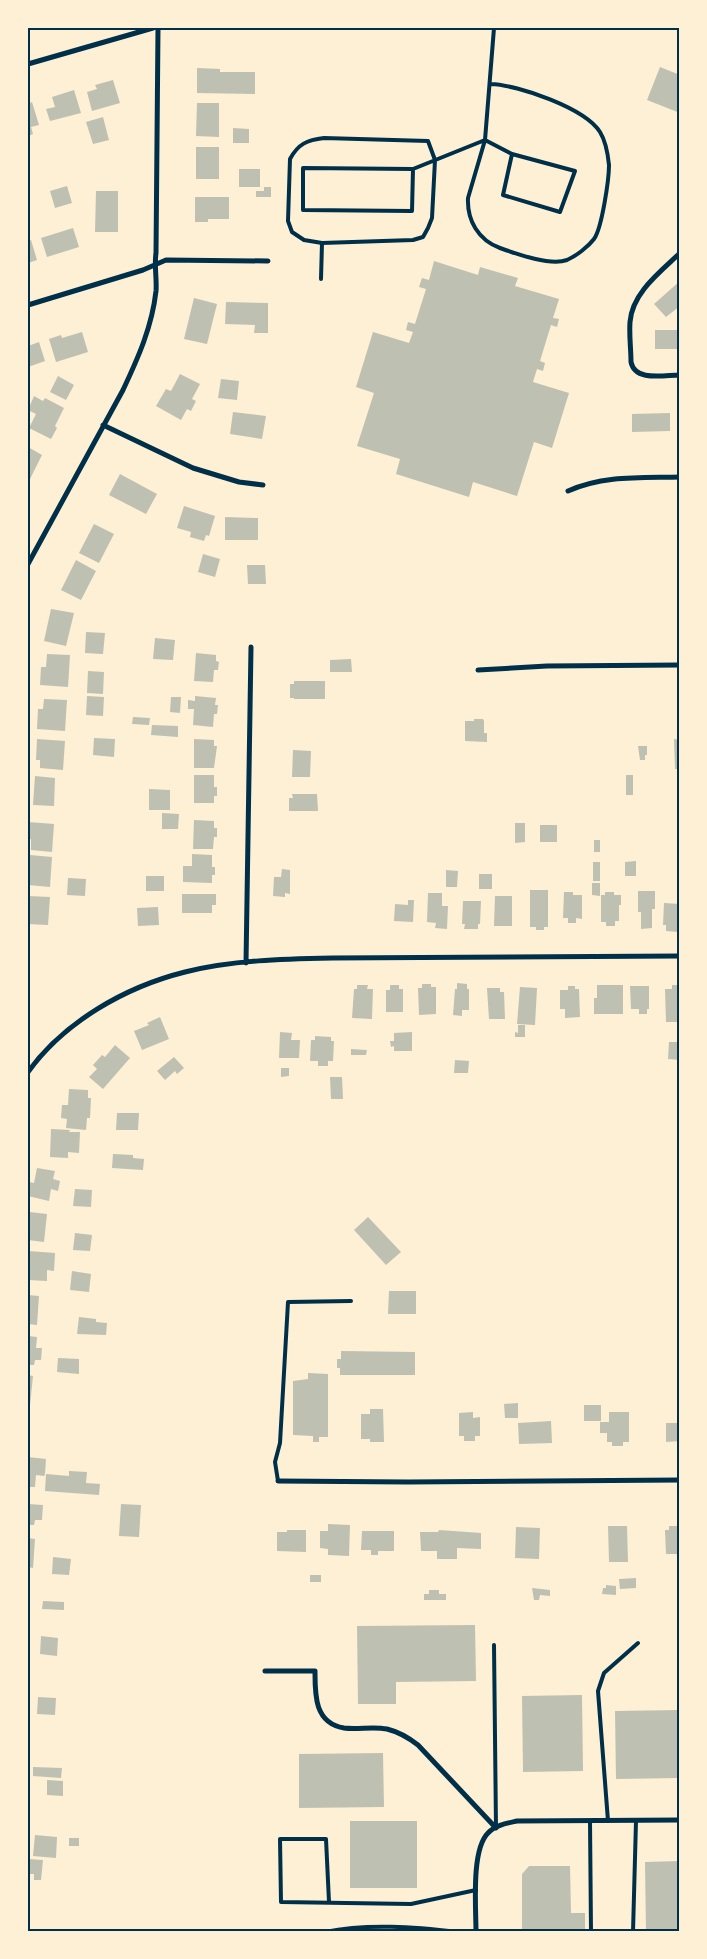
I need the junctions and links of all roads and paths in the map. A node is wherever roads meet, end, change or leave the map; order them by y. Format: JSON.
{"nodes":[{"id":1,"x":153,"y":28,"type":"edge"},
{"id":2,"x":158,"y":28,"type":"edge"},
{"id":3,"x":494,"y":28,"type":"edge"},
{"id":4,"x":28,"y":64,"type":"edge"},
{"id":5,"x":491,"y":84,"type":"junction"},
{"id":6,"x":485,"y":140,"type":"junction"},
{"id":7,"x":512,"y":154,"type":"junction"},
{"id":8,"x":435,"y":160,"type":"junction"},
{"id":9,"x":413,"y":169,"type":"junction"},
{"id":10,"x":322,"y":243,"type":"junction"},
{"id":11,"x":680,"y":253,"type":"edge"},
{"id":12,"x":268,"y":261,"type":"dead end"},
{"id":13,"x":154,"y":264,"type":"junction"},
{"id":14,"x":322,"y":279,"type":"dead end"},
{"id":15,"x":28,"y":305,"type":"edge"},
{"id":16,"x":680,"y":375,"type":"edge"},
{"id":17,"x":103,"y":426,"type":"junction"},
{"id":18,"x":680,"y":478,"type":"edge"},
{"id":19,"x":263,"y":485,"type":"dead end"},
{"id":20,"x":568,"y":491,"type":"dead end"},
{"id":21,"x":28,"y":564,"type":"edge"},
{"id":22,"x":251,"y":647,"type":"dead end"},
{"id":23,"x":680,"y":665,"type":"edge"},
{"id":24,"x":478,"y":670,"type":"dead end"},
{"id":25,"x":680,"y":956,"type":"edge"},
{"id":26,"x":246,"y":963,"type":"junction"},
{"id":27,"x":28,"y":1072,"type":"edge"},
{"id":28,"x":351,"y":1301,"type":"dead end"},
{"id":29,"x":680,"y":1480,"type":"edge"},
{"id":30,"x":278,"y":1481,"type":"joint"},
{"id":31,"x":638,"y":1644,"type":"dead end"},
{"id":32,"x":494,"y":1645,"type":"dead end"},
{"id":33,"x":265,"y":1671,"type":"dead end"},
{"id":34,"x":680,"y":1820,"type":"edge"},
{"id":35,"x":590,"y":1821,"type":"junction"},
{"id":36,"x":608,"y":1821,"type":"junction"},
{"id":37,"x":636,"y":1821,"type":"junction"},
{"id":38,"x":496,"y":1828,"type":"junction"},
{"id":39,"x":476,"y":1890,"type":"junction"},
{"id":40,"x":329,"y":1902,"type":"junction"},
{"id":41,"x":325,"y":1932,"type":"edge"},
{"id":42,"x":459,"y":1932,"type":"edge"},
{"id":43,"x":476,"y":1932,"type":"edge"},
{"id":44,"x":591,"y":1932,"type":"edge"},
{"id":45,"x":633,"y":1932,"type":"edge"}],
"edges":[{"from":1,"to":4,"type":"street"},
{"from":2,"to":13,"type":"street"},
{"from":3,"to":5,"type":"lane"},
{"from":5,"to":6,"type":"lane"},
{"from":5,"to":6,"type":"lane"},
{"from":6,"to":7,"type":"lane"},
{"from":6,"to":8,"type":"lane"},
{"from":7,"to":7,"type":"lane"},
{"from":8,"to":9,"type":"lane"},
{"from":8,"to":10,"type":"lane"},
{"from":8,"to":10,"type":"lane"},
{"from":9,"to":9,"type":"lane"},
{"from":10,"to":14,"type":"lane"},
{"from":11,"to":16,"type":"street"},
{"from":12,"to":13,"type":"street"},
{"from":13,"to":15,"type":"street"},
{"from":13,"to":17,"type":"street"},
{"from":17,"to":19,"type":"street"},
{"from":17,"to":21,"type":"street"},
{"from":18,"to":20,"type":"street"},
{"from":22,"to":26,"type":"street"},
{"from":23,"to":24,"type":"street"},
{"from":25,"to":26,"type":"street"},
{"from":26,"to":27,"type":"street"},
{"from":28,"to":30,"type":"lane"},
{"from":29,"to":30,"type":"street"},
{"from":31,"to":36,"type":"lane"},
{"from":32,"to":38,"type":"lane"},
{"from":33,"to":38,"type":"street"},
{"from":34,"to":37,"type":"street"},
{"from":35,"to":36,"type":"street"},
{"from":35,"to":38,"type":"street"},
{"from":35,"to":44,"type":"lane"},
{"from":36,"to":37,"type":"street"},
{"from":37,"to":45,"type":"lane"},
{"from":38,"to":39,"type":"street"},
{"from":39,"to":40,"type":"lane"},
{"from":39,"to":43,"type":"street"},
{"from":40,"to":40,"type":"lane"},
{"from":41,"to":42,"type":"lane"}]}
